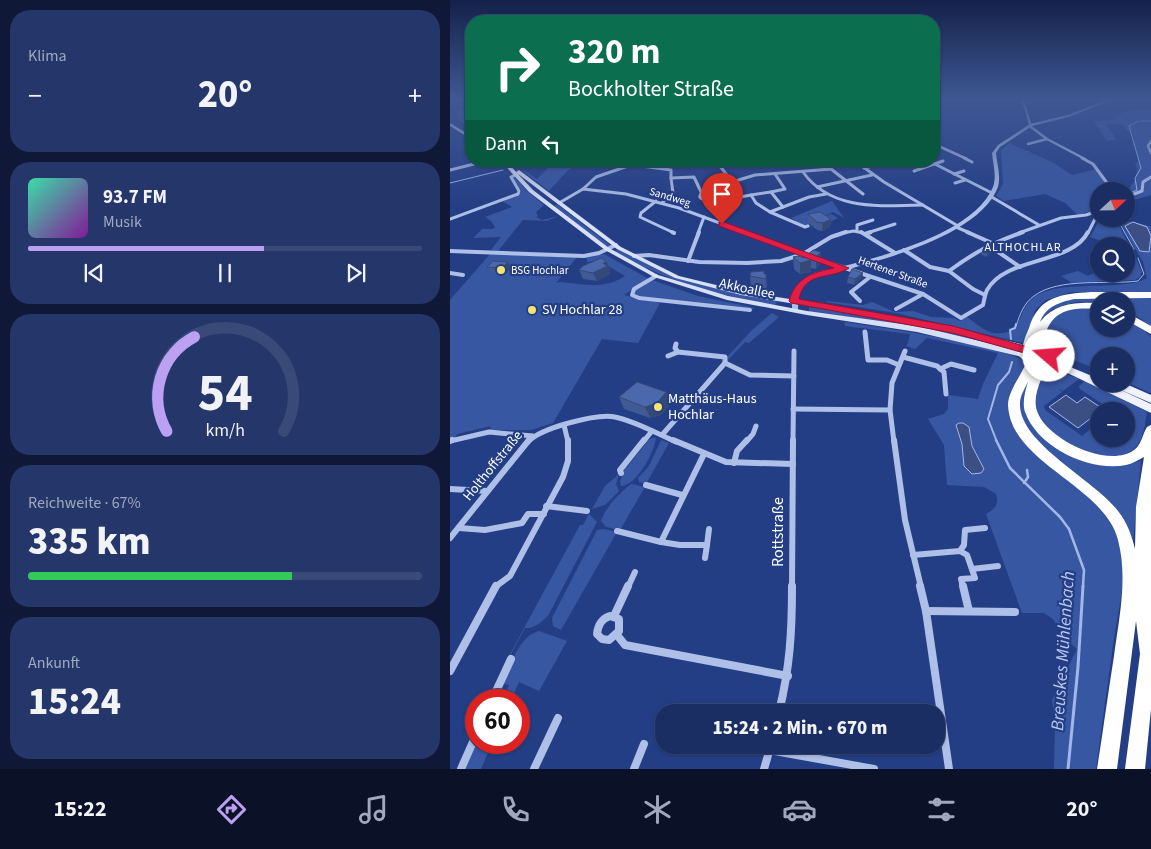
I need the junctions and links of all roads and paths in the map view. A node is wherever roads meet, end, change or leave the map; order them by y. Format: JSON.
{"nodes":[{"id":1,"x":1015,"y":136,"type":"edge"},
{"id":2,"x":1043,"y":136,"type":"edge"},
{"id":3,"x":1047,"y":139,"type":"junction"},
{"id":4,"x":1151,"y":141,"type":"edge"},
{"id":5,"x":1028,"y":144,"type":"dead end"},
{"id":6,"x":940,"y":147,"type":"edge"},
{"id":7,"x":1151,"y":153,"type":"edge"},
{"id":8,"x":943,"y":161,"type":"dead end"},
{"id":9,"x":940,"y":162,"type":"edge"},
{"id":10,"x":972,"y":162,"type":"dead end"},
{"id":11,"x":465,"y":166,"type":"edge"},
{"id":12,"x":510,"y":167,"type":"edge"},
{"id":13,"x":625,"y":167,"type":"edge"},
{"id":14,"x":648,"y":167,"type":"edge"},
{"id":15,"x":721,"y":167,"type":"edge"},
{"id":16,"x":867,"y":167,"type":"edge"},
{"id":17,"x":925,"y":167,"type":"edge"},
{"id":18,"x":940,"y":167,"type":"edge"},
{"id":19,"x":864,"y":168,"type":"joint"},
{"id":20,"x":450,"y":170,"type":"edge"},
{"id":21,"x":914,"y":171,"type":"dead end"},
{"id":22,"x":964,"y":171,"type":"dead end"},
{"id":23,"x":803,"y":172,"type":"junction"},
{"id":24,"x":518,"y":173,"type":"junction"},
{"id":25,"x":775,"y":174,"type":"junction"},
{"id":26,"x":954,"y":174,"type":"junction"},
{"id":27,"x":872,"y":175,"type":"junction"},
{"id":28,"x":1151,"y":177,"type":"edge"},
{"id":29,"x":671,"y":178,"type":"junction"},
{"id":30,"x":845,"y":180,"type":"junction"},
{"id":31,"x":965,"y":180,"type":"junction"},
{"id":32,"x":732,"y":182,"type":"junction"},
{"id":33,"x":1107,"y":182,"type":"edge"},
{"id":34,"x":956,"y":183,"type":"dead end"},
{"id":35,"x":817,"y":187,"type":"junction"},
{"id":36,"x":583,"y":189,"type":"junction"},
{"id":37,"x":771,"y":192,"type":"junction"},
{"id":38,"x":826,"y":194,"type":"junction"},
{"id":39,"x":863,"y":194,"type":"dead end"},
{"id":40,"x":991,"y":194,"type":"junction"},
{"id":41,"x":1135,"y":194,"type":"edge"},
{"id":42,"x":751,"y":195,"type":"junction"},
{"id":43,"x":656,"y":201,"type":"junction"},
{"id":44,"x":557,"y":202,"type":"junction"},
{"id":45,"x":546,"y":203,"type":"junction"},
{"id":46,"x":662,"y":203,"type":"junction"},
{"id":47,"x":715,"y":205,"type":"dead end"},
{"id":48,"x":922,"y":205,"type":"junction"},
{"id":49,"x":783,"y":207,"type":"junction"},
{"id":50,"x":770,"y":212,"type":"junction"},
{"id":51,"x":1090,"y":213,"type":"edge"},
{"id":52,"x":704,"y":217,"type":"junction"},
{"id":53,"x":450,"y":219,"type":"edge"},
{"id":54,"x":874,"y":220,"type":"dead end"},
{"id":55,"x":895,"y":224,"type":"dead end"},
{"id":56,"x":1038,"y":225,"type":"junction"},
{"id":57,"x":808,"y":226,"type":"dead end"},
{"id":58,"x":957,"y":226,"type":"junction"},
{"id":59,"x":1090,"y":228,"type":"edge"},
{"id":60,"x":856,"y":230,"type":"junction"},
{"id":61,"x":674,"y":233,"type":"dead end"},
{"id":62,"x":865,"y":234,"type":"junction"},
{"id":63,"x":990,"y":244,"type":"junction"},
{"id":64,"x":616,"y":246,"type":"junction"},
{"id":65,"x":607,"y":249,"type":"junction"},
{"id":66,"x":904,"y":250,"type":"junction"},
{"id":67,"x":450,"y":251,"type":"edge"},
{"id":68,"x":804,"y":254,"type":"junction"},
{"id":69,"x":895,"y":254,"type":"junction"},
{"id":70,"x":634,"y":256,"type":"junction"},
{"id":71,"x":688,"y":262,"type":"junction"},
{"id":72,"x":1020,"y":267,"type":"junction"},
{"id":73,"x":845,"y":268,"type":"junction"},
{"id":74,"x":949,"y":271,"type":"junction"},
{"id":75,"x":450,"y":273,"type":"edge"},
{"id":76,"x":463,"y":275,"type":"dead end"},
{"id":77,"x":656,"y":276,"type":"junction"},
{"id":78,"x":870,"y":276,"type":"junction"},
{"id":79,"x":923,"y":294,"type":"junction"},
{"id":80,"x":985,"y":294,"type":"junction"},
{"id":81,"x":1151,"y":296,"type":"edge"},
{"id":82,"x":794,"y":301,"type":"junction"},
{"id":83,"x":860,"y":301,"type":"dead end"},
{"id":84,"x":1090,"y":306,"type":"edge"},
{"id":85,"x":896,"y":309,"type":"dead end"},
{"id":86,"x":750,"y":310,"type":"dead end"},
{"id":87,"x":795,"y":311,"type":"junction"},
{"id":88,"x":1135,"y":321,"type":"edge"},
{"id":89,"x":1151,"y":331,"type":"edge"},
{"id":90,"x":865,"y":332,"type":"dead end"},
{"id":91,"x":676,"y":344,"type":"dead end"},
{"id":92,"x":794,"y":351,"type":"dead end"},
{"id":93,"x":678,"y":352,"type":"junction"},
{"id":94,"x":1024,"y":352,"type":"junction"},
{"id":95,"x":668,"y":356,"type":"dead end"},
{"id":96,"x":1045,"y":358,"type":"junction"},
{"id":97,"x":725,"y":363,"type":"junction"},
{"id":98,"x":899,"y":365,"type":"junction"},
{"id":99,"x":940,"y":369,"type":"junction"},
{"id":100,"x":974,"y":370,"type":"dead end"},
{"id":101,"x":1090,"y":372,"type":"edge"},
{"id":102,"x":794,"y":376,"type":"junction"},
{"id":103,"x":1090,"y":380,"type":"edge"},
{"id":104,"x":1116,"y":392,"type":"edge"},
{"id":105,"x":1135,"y":392,"type":"edge"},
{"id":106,"x":946,"y":394,"type":"dead end"},
{"id":107,"x":1151,"y":399,"type":"edge"},
{"id":108,"x":794,"y":409,"type":"junction"},
{"id":109,"x":1151,"y":409,"type":"edge"},
{"id":110,"x":890,"y":410,"type":"junction"},
{"id":111,"x":564,"y":425,"type":"junction"},
{"id":112,"x":756,"y":426,"type":"dead end"},
{"id":113,"x":1151,"y":430,"type":"edge"},
{"id":114,"x":652,"y":431,"type":"junction"},
{"id":115,"x":662,"y":435,"type":"junction"},
{"id":116,"x":532,"y":436,"type":"junction"},
{"id":117,"x":450,"y":441,"type":"edge"},
{"id":118,"x":1151,"y":452,"type":"edge"},
{"id":119,"x":704,"y":454,"type":"junction"},
{"id":120,"x":734,"y":463,"type":"junction"},
{"id":121,"x":793,"y":464,"type":"junction"},
{"id":122,"x":621,"y":473,"type":"dead end"},
{"id":123,"x":646,"y":485,"type":"dead end"},
{"id":124,"x":450,"y":489,"type":"edge"},
{"id":125,"x":487,"y":491,"type":"junction"},
{"id":126,"x":682,"y":495,"type":"junction"},
{"id":127,"x":546,"y":506,"type":"junction"},
{"id":128,"x":588,"y":511,"type":"dead end"},
{"id":129,"x":544,"y":514,"type":"junction"},
{"id":130,"x":459,"y":528,"type":"junction"},
{"id":131,"x":985,"y":528,"type":"dead end"},
{"id":132,"x":710,"y":529,"type":"dead end"},
{"id":133,"x":617,"y":531,"type":"dead end"},
{"id":134,"x":450,"y":538,"type":"edge"},
{"id":135,"x":661,"y":542,"type":"junction"},
{"id":136,"x":707,"y":545,"type":"junction"},
{"id":137,"x":960,"y":551,"type":"junction"},
{"id":138,"x":913,"y":554,"type":"junction"},
{"id":139,"x":705,"y":558,"type":"dead end"},
{"id":140,"x":998,"y":566,"type":"dead end"},
{"id":141,"x":972,"y":569,"type":"junction"},
{"id":142,"x":635,"y":572,"type":"dead end"},
{"id":143,"x":926,"y":611,"type":"junction"},
{"id":144,"x":969,"y":611,"type":"junction"},
{"id":145,"x":1014,"y":612,"type":"dead end"},
{"id":146,"x":614,"y":616,"type":"junction"},
{"id":147,"x":1151,"y":620,"type":"edge"},
{"id":148,"x":617,"y":635,"type":"junction"},
{"id":149,"x":1148,"y":654,"type":"junction"},
{"id":150,"x":511,"y":659,"type":"dead end"},
{"id":151,"x":450,"y":670,"type":"edge"},
{"id":152,"x":788,"y":676,"type":"junction"},
{"id":153,"x":497,"y":689,"type":"edge"},
{"id":154,"x":781,"y":704,"type":"edge"},
{"id":155,"x":558,"y":718,"type":"dead end"},
{"id":156,"x":644,"y":744,"type":"dead end"},
{"id":157,"x":468,"y":754,"type":"edge"},
{"id":158,"x":768,"y":754,"type":"edge"},
{"id":159,"x":800,"y":754,"type":"edge"},
{"id":160,"x":461,"y":769,"type":"edge"},
{"id":161,"x":534,"y":769,"type":"edge"},
{"id":162,"x":634,"y":769,"type":"edge"},
{"id":163,"x":764,"y":769,"type":"edge"},
{"id":164,"x":874,"y":769,"type":"edge"},
{"id":165,"x":949,"y":769,"type":"edge"},
{"id":166,"x":1107,"y":769,"type":"edge"},
{"id":167,"x":1135,"y":769,"type":"edge"}],
"edges":[{"from":1,"to":40,"type":"street"},
{"from":2,"to":3,"type":"street"},
{"from":3,"to":5,"type":"street"},
{"from":3,"to":33,"type":"street"},
{"from":4,"to":7,"type":"street"},
{"from":6,"to":10,"type":"street"},
{"from":8,"to":9,"type":"street"},
{"from":11,"to":20,"type":"street"},
{"from":12,"to":24,"type":"main road","name":"Akkoallee"},
{"from":13,"to":36,"type":"street"},
{"from":14,"to":29,"type":"street"},
{"from":15,"to":32,"type":"street"},
{"from":16,"to":19,"type":"street"},
{"from":17,"to":21,"type":"street"},
{"from":18,"to":26,"type":"street"},
{"from":19,"to":27,"type":"street"},
{"from":22,"to":26,"type":"street"},
{"from":23,"to":25,"type":"street"},
{"from":23,"to":30,"type":"street"},
{"from":23,"to":35,"type":"street"},
{"from":24,"to":44,"type":"main road","name":"Akkoallee"},
{"from":24,"to":45,"type":"main road","name":"Akkoallee"},
{"from":24,"to":53,"type":"street"},
{"from":25,"to":32,"type":"street"},
{"from":25,"to":37,"type":"street"},
{"from":26,"to":31,"type":"street"},
{"from":27,"to":30,"type":"street"},
{"from":27,"to":48,"type":"street"},
{"from":28,"to":41,"type":"street"},
{"from":29,"to":46,"type":"street"},
{"from":29,"to":47,"type":"street"},
{"from":30,"to":35,"type":"street"},
{"from":30,"to":39,"type":"street"},
{"from":31,"to":34,"type":"street"},
{"from":31,"to":40,"type":"street"},
{"from":32,"to":42,"type":"street"},
{"from":35,"to":38,"type":"street"},
{"from":36,"to":43,"type":"street","name":"Sandweg"},
{"from":36,"to":44,"type":"street"},
{"from":37,"to":42,"type":"street"},
{"from":37,"to":49,"type":"street"},
{"from":38,"to":48,"type":"street"},
{"from":38,"to":49,"type":"street"},
{"from":40,"to":56,"type":"street"},
{"from":40,"to":58,"type":"street"},
{"from":42,"to":50,"type":"street"},
{"from":43,"to":46,"type":"street","name":"Sandweg"},
{"from":43,"to":61,"type":"street"},
{"from":44,"to":45,"type":"main road"},
{"from":44,"to":64,"type":"main road","name":"Akkoallee"},
{"from":45,"to":65,"type":"main road","name":"Akkoallee"},
{"from":46,"to":52,"type":"street","name":"Sandweg"},
{"from":48,"to":58,"type":"street"},
{"from":49,"to":50,"type":"street"},
{"from":50,"to":57,"type":"street"},
{"from":51,"to":56,"type":"street"},
{"from":52,"to":68,"type":"street","name":"Sandweg"},
{"from":52,"to":71,"type":"street"},
{"from":54,"to":60,"type":"street"},
{"from":55,"to":62,"type":"street"},
{"from":56,"to":63,"type":"street"},
{"from":58,"to":63,"type":"street"},
{"from":58,"to":66,"type":"street"},
{"from":59,"to":72,"type":"street"},
{"from":60,"to":62,"type":"street"},
{"from":60,"to":68,"type":"street"},
{"from":62,"to":69,"type":"street"},
{"from":63,"to":72,"type":"street"},
{"from":63,"to":74,"type":"street"},
{"from":64,"to":65,"type":"street"},
{"from":64,"to":70,"type":"main road","name":"Akkoallee"},
{"from":65,"to":67,"type":"street"},
{"from":65,"to":77,"type":"main road","name":"Akkoallee"},
{"from":66,"to":69,"type":"street"},
{"from":66,"to":74,"type":"street"},
{"from":68,"to":71,"type":"street"},
{"from":68,"to":73,"type":"street","name":"Hertener Straße"},
{"from":69,"to":73,"type":"street"},
{"from":70,"to":71,"type":"street"},
{"from":70,"to":82,"type":"main road","name":"Akkoallee"},
{"from":72,"to":80,"type":"street"},
{"from":73,"to":78,"type":"street","name":"Hertener Straße"},
{"from":73,"to":82,"type":"street"},
{"from":74,"to":80,"type":"street"},
{"from":75,"to":76,"type":"street"},
{"from":77,"to":86,"type":"street"},
{"from":77,"to":87,"type":"main road","name":"Akkoallee"},
{"from":78,"to":79,"type":"street","name":"Hertener Straße"},
{"from":78,"to":83,"type":"street"},
{"from":79,"to":80,"type":"street","name":"Hertener Straße"},
{"from":79,"to":85,"type":"street"},
{"from":81,"to":94,"type":"highway"},
{"from":82,"to":87,"type":"street"},
{"from":82,"to":94,"type":"main road","name":"Akkoallee"},
{"from":84,"to":96,"type":"highway"},
{"from":87,"to":94,"type":"main road","name":"Akkoallee"},
{"from":88,"to":89,"type":"highway"},
{"from":90,"to":98,"type":"street"},
{"from":91,"to":93,"type":"street"},
{"from":92,"to":102,"type":"street","name":"Rottstraße"},
{"from":93,"to":95,"type":"street"},
{"from":93,"to":97,"type":"street"},
{"from":94,"to":96,"type":"main road"},
{"from":94,"to":166,"type":"highway"},
{"from":96,"to":101,"type":"main road"},
{"from":96,"to":103,"type":"main road"},
{"from":96,"to":113,"type":"highway"},
{"from":97,"to":102,"type":"street"},
{"from":97,"to":115,"type":"street"},
{"from":98,"to":99,"type":"street"},
{"from":98,"to":110,"type":"street"},
{"from":99,"to":100,"type":"street"},
{"from":99,"to":106,"type":"street"},
{"from":102,"to":108,"type":"street","name":"Rottstraße"},
{"from":104,"to":109,"type":"main road"},
{"from":105,"to":107,"type":"main road"},
{"from":108,"to":110,"type":"street"},
{"from":108,"to":121,"type":"street","name":"Rottstraße"},
{"from":110,"to":138,"type":"street"},
{"from":111,"to":114,"type":"street","name":"Holthoffstraße"},
{"from":111,"to":116,"type":"street","name":"Holthoffstraße"},
{"from":111,"to":127,"type":"street"},
{"from":112,"to":120,"type":"street"},
{"from":114,"to":115,"type":"street","name":"Holthoffstraße"},
{"from":114,"to":122,"type":"street"},
{"from":115,"to":119,"type":"street","name":"Holthoffstraße"},
{"from":116,"to":117,"type":"street"},
{"from":116,"to":125,"type":"street","name":"Holthoffstraße"},
{"from":118,"to":149,"type":"highway"},
{"from":119,"to":120,"type":"street","name":"Holthoffstraße"},
{"from":119,"to":126,"type":"street"},
{"from":120,"to":121,"type":"street","name":"Holthoffstraße"},
{"from":121,"to":152,"type":"street","name":"Rottstraße"},
{"from":123,"to":126,"type":"street"},
{"from":124,"to":125,"type":"street"},
{"from":125,"to":130,"type":"street","name":"Holthoffstraße"},
{"from":126,"to":135,"type":"street"},
{"from":127,"to":128,"type":"street"},
{"from":127,"to":129,"type":"street"},
{"from":129,"to":130,"type":"street"},
{"from":129,"to":151,"type":"street"},
{"from":130,"to":134,"type":"street","name":"Holthoffstraße"},
{"from":131,"to":137,"type":"street"},
{"from":132,"to":136,"type":"street"},
{"from":133,"to":135,"type":"street"},
{"from":135,"to":136,"type":"street"},
{"from":136,"to":139,"type":"street"},
{"from":137,"to":138,"type":"street"},
{"from":137,"to":141,"type":"street"},
{"from":138,"to":143,"type":"street"},
{"from":140,"to":141,"type":"street"},
{"from":141,"to":144,"type":"street"},
{"from":142,"to":146,"type":"street"},
{"from":143,"to":144,"type":"street"},
{"from":143,"to":165,"type":"street"},
{"from":144,"to":145,"type":"street"},
{"from":146,"to":148,"type":"street"},
{"from":146,"to":148,"type":"street"},
{"from":147,"to":149,"type":"highway"},
{"from":148,"to":152,"type":"street"},
{"from":149,"to":167,"type":"highway"},
{"from":150,"to":153,"type":"street"},
{"from":152,"to":154,"type":"street","name":"Rottstraße"},
{"from":155,"to":161,"type":"street"},
{"from":156,"to":162,"type":"street"},
{"from":157,"to":160,"type":"street"},
{"from":158,"to":163,"type":"street"},
{"from":159,"to":164,"type":"street"}]}
